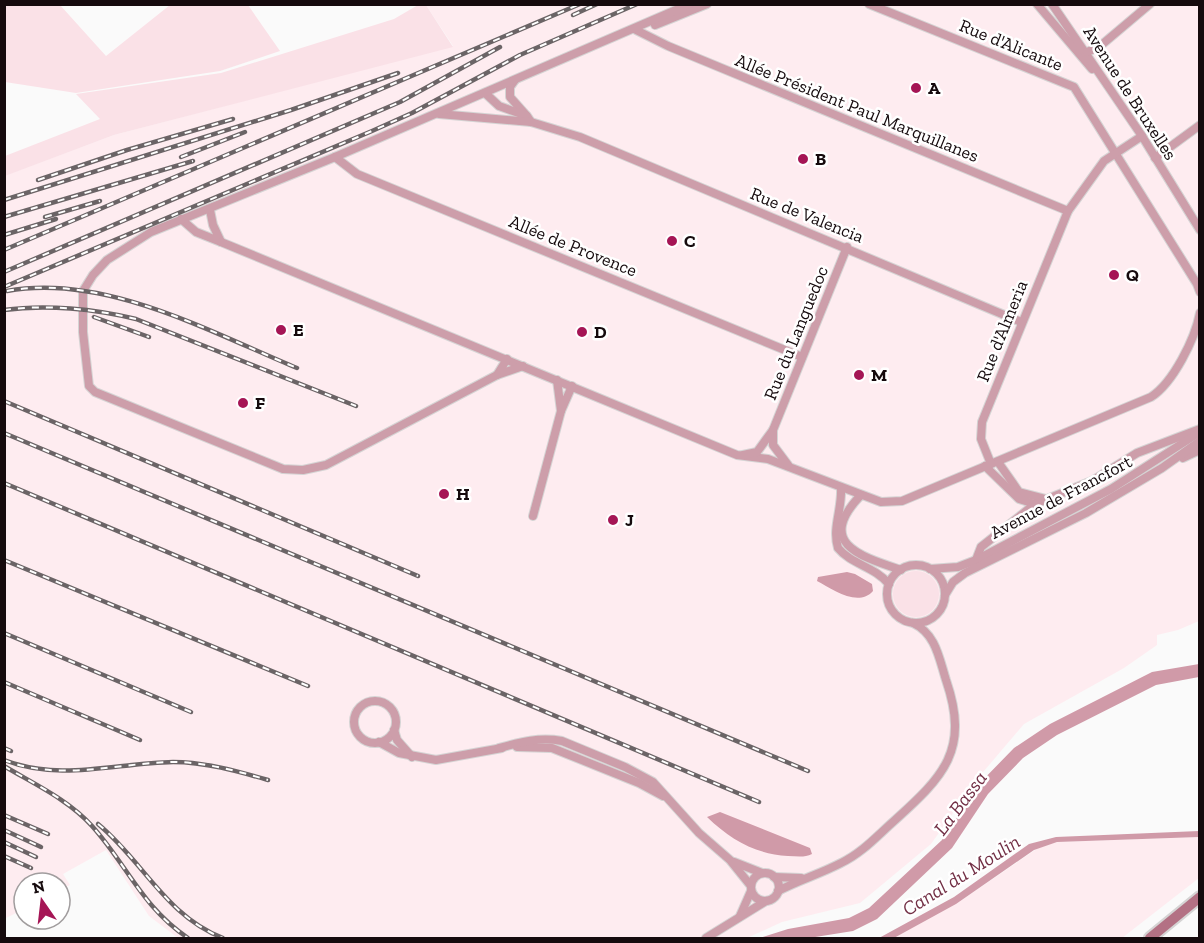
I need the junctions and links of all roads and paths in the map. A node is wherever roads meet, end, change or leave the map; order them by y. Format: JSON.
{"nodes":[{"id":1,"x":690,"y":4,"type":"edge"},
{"id":2,"x":707,"y":4,"type":"edge"},
{"id":3,"x":869,"y":4,"type":"edge"},
{"id":4,"x":1037,"y":4,"type":"edge"},
{"id":5,"x":1052,"y":4,"type":"edge"},
{"id":6,"x":1150,"y":4,"type":"edge"},
{"id":7,"x":636,"y":30,"type":"junction"},
{"id":8,"x":1087,"y":52,"type":"junction"},
{"id":9,"x":515,"y":80,"type":"junction"},
{"id":10,"x":1107,"y":86,"type":"junction"},
{"id":11,"x":481,"y":95,"type":"junction"},
{"id":12,"x":435,"y":114,"type":"junction"},
{"id":13,"x":477,"y":115,"type":"junction"},
{"id":14,"x":529,"y":119,"type":"junction"},
{"id":15,"x":1200,"y":124,"type":"edge"},
{"id":16,"x":1142,"y":136,"type":"junction"},
{"id":17,"x":1116,"y":151,"type":"junction"},
{"id":18,"x":335,"y":157,"type":"junction"},
{"id":19,"x":1155,"y":158,"type":"junction"},
{"id":20,"x":210,"y":210,"type":"junction"},
{"id":21,"x":1068,"y":211,"type":"junction"},
{"id":22,"x":181,"y":219,"type":"junction"},
{"id":23,"x":1200,"y":230,"type":"edge"},
{"id":24,"x":221,"y":242,"type":"junction"},
{"id":25,"x":848,"y":247,"type":"junction"},
{"id":26,"x":1200,"y":292,"type":"edge"},
{"id":27,"x":1200,"y":313,"type":"edge"},
{"id":28,"x":1021,"y":322,"type":"junction"},
{"id":29,"x":802,"y":357,"type":"junction"},
{"id":30,"x":507,"y":359,"type":"junction"},
{"id":31,"x":523,"y":366,"type":"junction"},
{"id":32,"x":497,"y":375,"type":"junction"},
{"id":33,"x":556,"y":380,"type":"junction"},
{"id":34,"x":572,"y":386,"type":"junction"},
{"id":35,"x":561,"y":411,"type":"junction"},
{"id":36,"x":772,"y":430,"type":"junction"},
{"id":37,"x":1200,"y":430,"type":"edge"},
{"id":38,"x":1200,"y":441,"type":"edge"},
{"id":39,"x":1200,"y":450,"type":"edge"},
{"id":40,"x":737,"y":455,"type":"junction"},
{"id":41,"x":991,"y":464,"type":"junction"},
{"id":42,"x":789,"y":467,"type":"junction"},
{"id":43,"x":841,"y":489,"type":"junction"},
{"id":44,"x":860,"y":496,"type":"junction"},
{"id":45,"x":1046,"y":499,"type":"junction"},
{"id":46,"x":1106,"y":502,"type":"junction"},
{"id":47,"x":1035,"y":504,"type":"junction"},
{"id":48,"x":533,"y":516,"type":"dead end"},
{"id":49,"x":976,"y":560,"type":"junction"},
{"id":50,"x":930,"y":569,"type":"junction"},
{"id":51,"x":901,"y":570,"type":"junction"},
{"id":52,"x":889,"y":584,"type":"junction"},
{"id":53,"x":945,"y":594,"type":"junction"},
{"id":54,"x":937,"y":614,"type":"junction"},
{"id":55,"x":913,"y":623,"type":"junction"},
{"id":56,"x":933,"y":640,"type":"junction"},
{"id":57,"x":394,"y":730,"type":"junction"},
{"id":58,"x":379,"y":742,"type":"junction"},
{"id":59,"x":413,"y":758,"type":"junction"},
{"id":60,"x":730,"y":860,"type":"junction"},
{"id":61,"x":762,"y":873,"type":"junction"},
{"id":62,"x":774,"y":877,"type":"junction"},
{"id":63,"x":803,"y":878,"type":"junction"},
{"id":64,"x":751,"y":889,"type":"junction"},
{"id":65,"x":778,"y":891,"type":"junction"},
{"id":66,"x":1200,"y":897,"type":"edge"},
{"id":67,"x":766,"y":901,"type":"junction"},
{"id":68,"x":738,"y":920,"type":"junction"},
{"id":69,"x":706,"y":939,"type":"edge"},
{"id":70,"x":1149,"y":939,"type":"edge"}],
"edges":[{"from":1,"to":7,"type":"street"},
{"from":2,"to":7,"type":"street"},
{"from":3,"to":17,"type":"street","name":"Rue d'Alicante"},
{"from":4,"to":10,"type":"street"},
{"from":5,"to":8,"type":"street","name":"Avenue de Bruxelles"},
{"from":6,"to":8,"type":"street"},
{"from":7,"to":9,"type":"street"},
{"from":7,"to":21,"type":"street","name":"Allée Président Paul Marquillanes"},
{"from":8,"to":10,"type":"street","name":"Avenue de Bruxelles"},
{"from":9,"to":11,"type":"street"},
{"from":9,"to":14,"type":"street"},
{"from":10,"to":16,"type":"street","name":"Avenue de Bruxelles"},
{"from":11,"to":12,"type":"street"},
{"from":11,"to":13,"type":"street"},
{"from":11,"to":14,"type":"street"},
{"from":12,"to":13,"type":"street"},
{"from":12,"to":18,"type":"street"},
{"from":13,"to":14,"type":"street"},
{"from":14,"to":25,"type":"street","name":"Rue de Valencia"},
{"from":15,"to":19,"type":"street"},
{"from":16,"to":17,"type":"street","name":"Rue d'Almeria"},
{"from":16,"to":19,"type":"street","name":"Avenue de Bruxelles"},
{"from":17,"to":21,"type":"street","name":"Rue d'Almeria"},
{"from":17,"to":26,"type":"street"},
{"from":18,"to":20,"type":"street"},
{"from":18,"to":29,"type":"street","name":"Allée de Provence"},
{"from":19,"to":23,"type":"street","name":"Avenue de Bruxelles"},
{"from":20,"to":22,"type":"street"},
{"from":20,"to":24,"type":"street"},
{"from":21,"to":28,"type":"street","name":"Rue d'Almeria"},
{"from":22,"to":24,"type":"street"},
{"from":22,"to":32,"type":"street"},
{"from":24,"to":30,"type":"street"},
{"from":25,"to":28,"type":"street","name":"Rue de Valencia"},
{"from":25,"to":29,"type":"street","name":"Rue du Languedoc"},
{"from":27,"to":41,"type":"street"},
{"from":28,"to":41,"type":"street","name":"Rue d'Almeria"},
{"from":29,"to":36,"type":"street","name":"Rue du Languedoc"},
{"from":30,"to":31,"type":"street"},
{"from":30,"to":32,"type":"street"},
{"from":31,"to":32,"type":"street"},
{"from":31,"to":33,"type":"street"},
{"from":33,"to":34,"type":"street"},
{"from":33,"to":35,"type":"street"},
{"from":34,"to":35,"type":"street"},
{"from":34,"to":40,"type":"street"},
{"from":35,"to":48,"type":"street"},
{"from":36,"to":40,"type":"street","name":"Rue du Languedoc"},
{"from":36,"to":42,"type":"street"},
{"from":37,"to":45,"type":"street"},
{"from":37,"to":49,"type":"street","name":"Avenue de Francfort"},
{"from":38,"to":46,"type":"street","name":"Avenue de Francfort"},
{"from":39,"to":46,"type":"street"},
{"from":40,"to":42,"type":"street"},
{"from":41,"to":44,"type":"street"},
{"from":41,"to":45,"type":"street"},
{"from":41,"to":47,"type":"street"},
{"from":42,"to":43,"type":"street"},
{"from":43,"to":44,"type":"street"},
{"from":43,"to":52,"type":"street"},
{"from":44,"to":51,"type":"street"},
{"from":45,"to":47,"type":"street"},
{"from":46,"to":53,"type":"street","name":"Avenue de Francfort"},
{"from":47,"to":49,"type":"street"},
{"from":49,"to":50,"type":"street","name":"Avenue de Francfort"},
{"from":50,"to":51,"type":"street"},
{"from":50,"to":53,"type":"street"},
{"from":51,"to":52,"type":"street"},
{"from":52,"to":55,"type":"street"},
{"from":53,"to":54,"type":"street"},
{"from":54,"to":55,"type":"street"},
{"from":54,"to":56,"type":"street"},
{"from":55,"to":56,"type":"street"},
{"from":56,"to":63,"type":"street"},
{"from":57,"to":58,"type":"street"},
{"from":57,"to":58,"type":"street"},
{"from":57,"to":59,"type":"street"},
{"from":58,"to":59,"type":"street"},
{"from":59,"to":60,"type":"street"},
{"from":60,"to":61,"type":"street"},
{"from":60,"to":64,"type":"street"},
{"from":61,"to":62,"type":"street"},
{"from":61,"to":64,"type":"street"},
{"from":62,"to":63,"type":"street"},
{"from":62,"to":65,"type":"street"},
{"from":63,"to":65,"type":"street"},
{"from":64,"to":67,"type":"street"},
{"from":64,"to":68,"type":"street"},
{"from":65,"to":67,"type":"street"},
{"from":66,"to":70,"type":"main road"},
{"from":67,"to":68,"type":"street"},
{"from":68,"to":69,"type":"street"}]}
